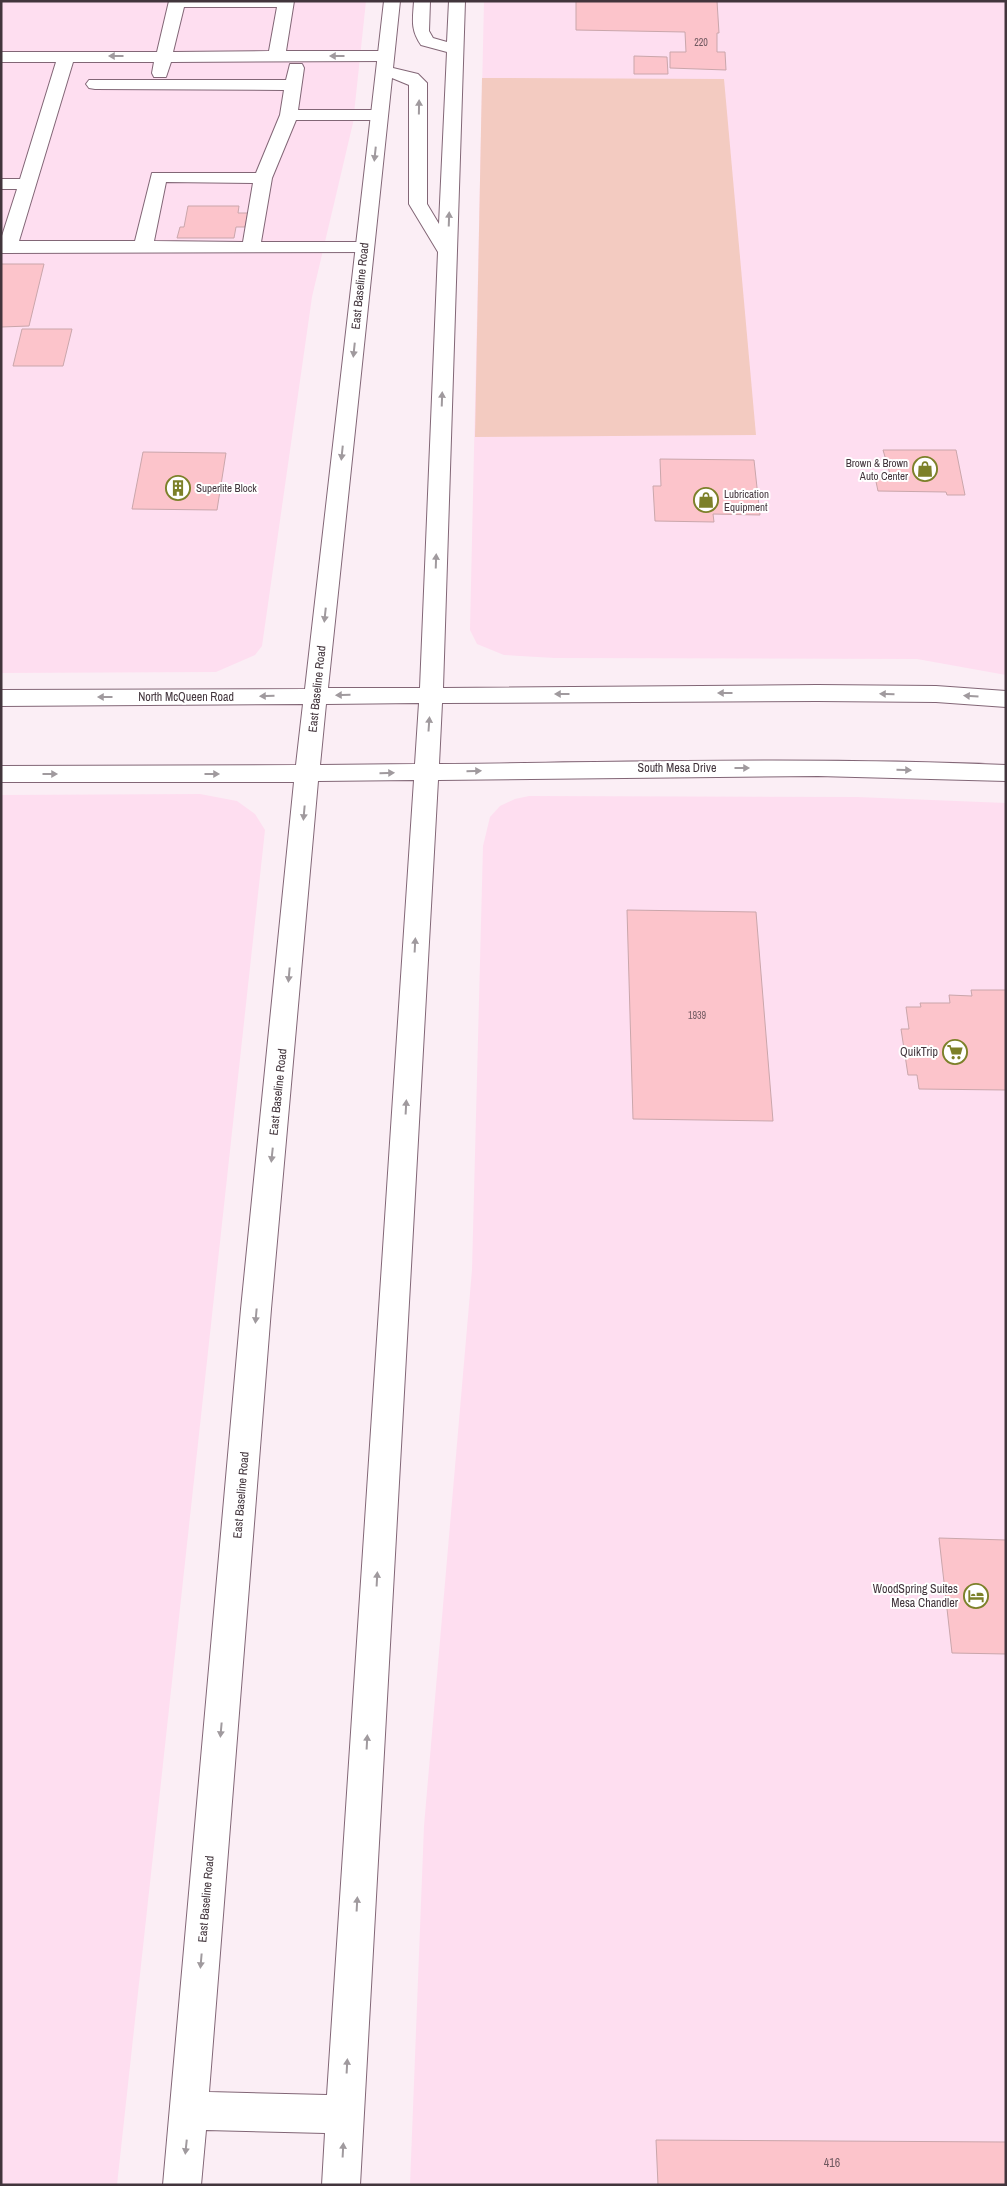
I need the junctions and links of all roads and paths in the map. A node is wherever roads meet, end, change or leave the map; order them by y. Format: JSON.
{"nodes":[{"id":1,"x":392,"y":1,"type":"edge"},
{"id":2,"x":422,"y":1,"type":"edge"},
{"id":3,"x":458,"y":1,"type":"edge"},
{"id":4,"x":177,"y":2,"type":"edge"},
{"id":5,"x":455,"y":49,"type":"junction"},
{"id":6,"x":165,"y":56,"type":"junction"},
{"id":7,"x":277,"y":56,"type":"junction"},
{"id":8,"x":298,"y":56,"type":"junction"},
{"id":9,"x":1,"y":57,"type":"edge"},
{"id":10,"x":66,"y":57,"type":"junction"},
{"id":11,"x":386,"y":64,"type":"junction"},
{"id":12,"x":95,"y":84,"type":"dead end"},
{"id":13,"x":158,"y":84,"type":"junction"},
{"id":14,"x":294,"y":85,"type":"junction"},
{"id":15,"x":288,"y":115,"type":"junction"},
{"id":16,"x":379,"y":116,"type":"junction"},
{"id":17,"x":263,"y":178,"type":"junction"},
{"id":18,"x":1,"y":184,"type":"edge"},
{"id":19,"x":27,"y":184,"type":"junction"},
{"id":20,"x":4,"y":247,"type":"edge"},
{"id":21,"x":143,"y":247,"type":"junction"},
{"id":22,"x":251,"y":247,"type":"junction"},
{"id":23,"x":364,"y":248,"type":"junction"},
{"id":24,"x":448,"y":252,"type":"junction"},
{"id":25,"x":316,"y":695,"type":"junction"},
{"id":26,"x":431,"y":695,"type":"junction"},
{"id":27,"x":1,"y":698,"type":"edge"},
{"id":28,"x":1006,"y":699,"type":"edge"},
{"id":29,"x":425,"y":772,"type":"junction"},
{"id":30,"x":1,"y":774,"type":"edge"},
{"id":31,"x":307,"y":774,"type":"junction"},
{"id":32,"x":1006,"y":774,"type":"edge"},
{"id":33,"x":189,"y":2110,"type":"junction"},
{"id":34,"x":344,"y":2115,"type":"junction"},
{"id":35,"x":182,"y":2185,"type":"edge"},
{"id":36,"x":341,"y":2185,"type":"edge"}],
"edges":[{"from":1,"to":11,"type":"main road","name":"East Baseline Road"},
{"from":2,"to":5,"type":"main road"},
{"from":3,"to":5,"type":"main road"},
{"from":4,"to":6,"type":"main road"},
{"from":4,"to":7,"type":"main road"},
{"from":24,"to":5,"type":"main road","one_way":true},
{"from":6,"to":7,"type":"main road"},
{"from":6,"to":10,"type":"main road","one_way":true},
{"from":6,"to":13,"type":"main road"},
{"from":7,"to":8,"type":"main road"},
{"from":11,"to":8,"type":"main road","one_way":true},
{"from":8,"to":14,"type":"main road"},
{"from":9,"to":10,"type":"main road"},
{"from":10,"to":19,"type":"main road"},
{"from":11,"to":16,"type":"main road","name":"East Baseline Road"},
{"from":24,"to":11,"type":"main road","one_way":true},
{"from":12,"to":13,"type":"main road"},
{"from":13,"to":14,"type":"main road"},
{"from":14,"to":15,"type":"main road"},
{"from":15,"to":16,"type":"main road"},
{"from":15,"to":17,"type":"main road"},
{"from":16,"to":23,"type":"main road","name":"East Baseline Road","one_way":true},
{"from":17,"to":21,"type":"main road"},
{"from":17,"to":22,"type":"main road"},
{"from":18,"to":19,"type":"main road"},
{"from":19,"to":20,"type":"main road"},
{"from":20,"to":21,"type":"main road"},
{"from":21,"to":22,"type":"main road"},
{"from":22,"to":23,"type":"main road"},
{"from":23,"to":25,"type":"main road","name":"East Baseline Road","one_way":true},
{"from":26,"to":24,"type":"main road","one_way":true},
{"from":26,"to":25,"type":"main road","name":"North McQueen Road","one_way":true},
{"from":25,"to":27,"type":"main road","name":"North McQueen Road","one_way":true},
{"from":25,"to":31,"type":"main road","name":"East Baseline Road"},
{"from":28,"to":26,"type":"main road","one_way":true},
{"from":29,"to":26,"type":"main road","one_way":true},
{"from":31,"to":29,"type":"main road","name":"South Mesa Drive","one_way":true},
{"from":29,"to":32,"type":"main road","name":"South Mesa Drive","one_way":true},
{"from":34,"to":29,"type":"main road","one_way":true},
{"from":30,"to":31,"type":"main road","one_way":true},
{"from":31,"to":33,"type":"main road","name":"East Baseline Road","one_way":true},
{"from":33,"to":34,"type":"main road"},
{"from":33,"to":35,"type":"main road","name":"East Baseline Road","one_way":true},
{"from":36,"to":34,"type":"main road","one_way":true}]}
